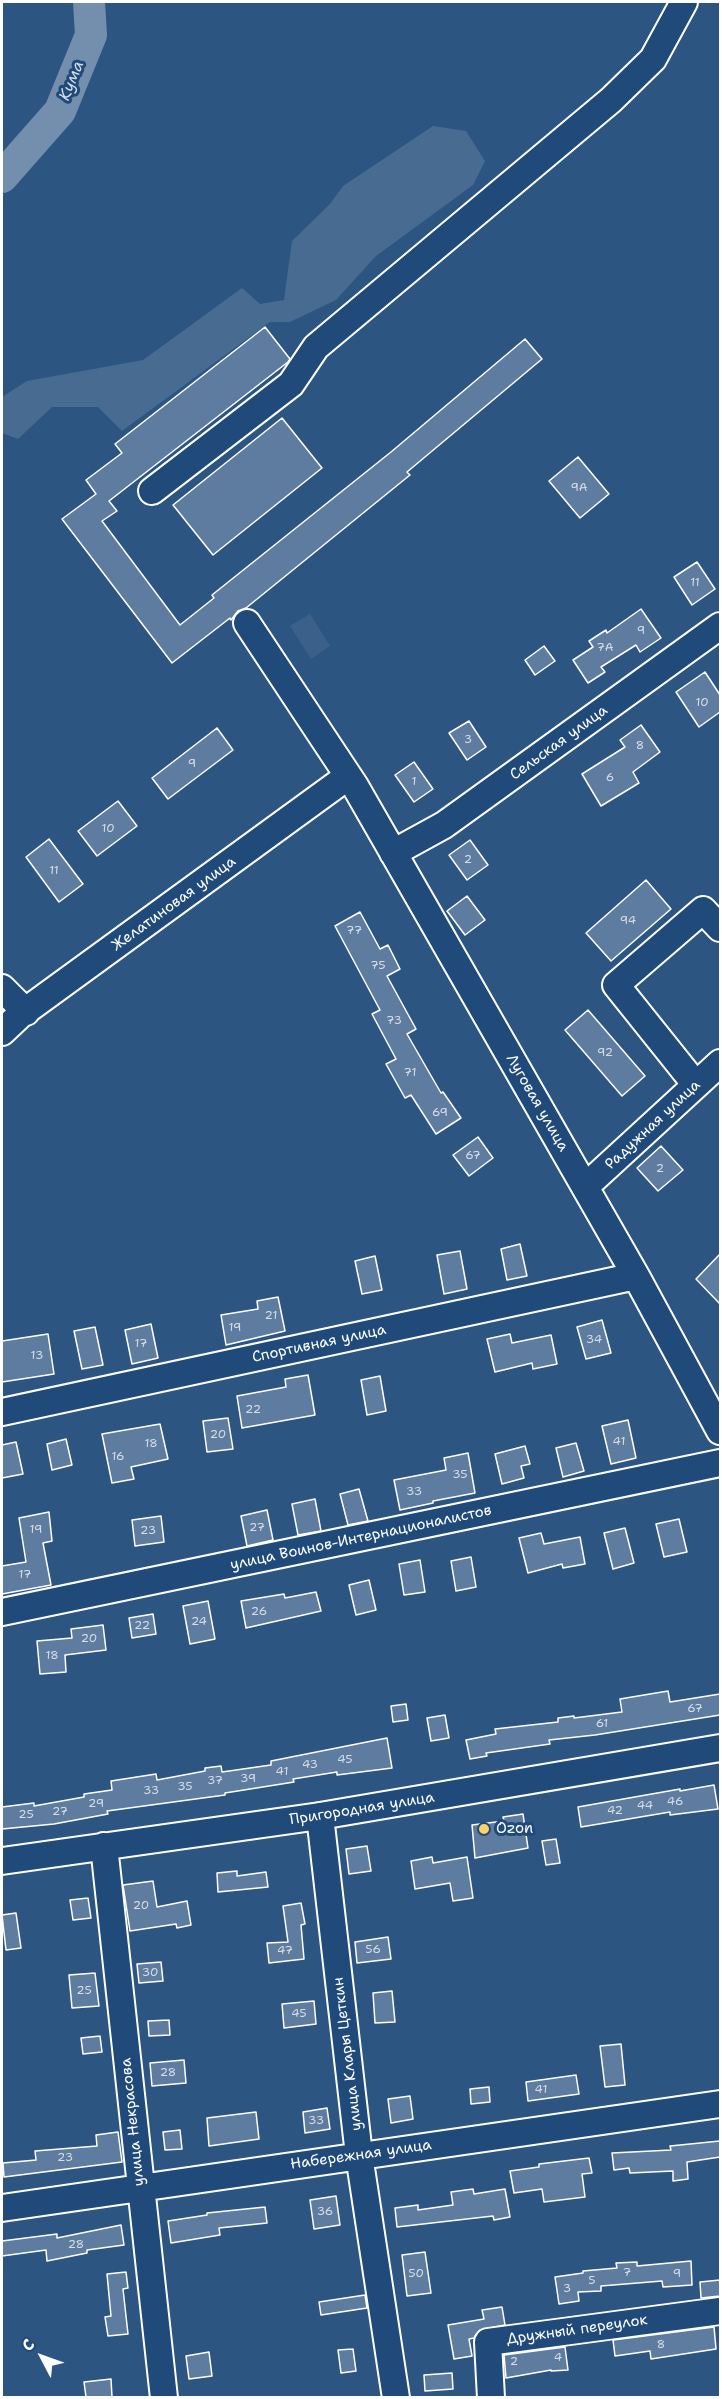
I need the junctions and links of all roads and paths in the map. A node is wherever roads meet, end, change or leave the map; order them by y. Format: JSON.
{"nodes":[{"id":1,"x":684,"y":2,"type":"edge"},
{"id":2,"x":152,"y":491,"type":"dead end"},
{"id":3,"x":247,"y":623,"type":"dead end"},
{"id":4,"x":720,"y":626,"type":"edge"},
{"id":5,"x":347,"y":777,"type":"junction"},
{"id":6,"x":393,"y":853,"type":"junction"},
{"id":7,"x":720,"y":928,"type":"edge"},
{"id":8,"x":2,"y":988,"type":"edge"},
{"id":9,"x":26,"y":1012,"type":"junction"},
{"id":10,"x":2,"y":1032,"type":"edge"},
{"id":11,"x":720,"y":1063,"type":"edge"},
{"id":12,"x":696,"y":1085,"type":"junction"},
{"id":13,"x":585,"y":1187,"type":"junction"},
{"id":14,"x":636,"y":1276,"type":"junction"},
{"id":15,"x":2,"y":1412,"type":"edge"},
{"id":16,"x":720,"y":1431,"type":"edge"},
{"id":17,"x":720,"y":1463,"type":"edge"},
{"id":18,"x":2,"y":1612,"type":"edge"},
{"id":19,"x":720,"y":1748,"type":"edge"},
{"id":20,"x":320,"y":1816,"type":"junction"},
{"id":21,"x":104,"y":1846,"type":"junction"},
{"id":22,"x":2,"y":1861,"type":"edge"},
{"id":23,"x":720,"y":2104,"type":"edge"},
{"id":24,"x":359,"y":2155,"type":"junction"},
{"id":25,"x":140,"y":2187,"type":"junction"},
{"id":26,"x":2,"y":2208,"type":"edge"},
{"id":27,"x":720,"y":2311,"type":"edge"},
{"id":28,"x":164,"y":2397,"type":"edge"},
{"id":29,"x":396,"y":2397,"type":"edge"},
{"id":30,"x":491,"y":2397,"type":"edge"}],
"edges":[{"from":1,"to":2,"type":"street"},
{"from":3,"to":5,"type":"street","name":"Луговая улица"},
{"from":4,"to":6,"type":"street","name":"Сельская улица"},
{"from":5,"to":6,"type":"street","name":"Луговая улица"},
{"from":5,"to":9,"type":"street","name":"Желатиновая улица"},
{"from":6,"to":13,"type":"street","name":"Луговая улица"},
{"from":7,"to":12,"type":"street"},
{"from":8,"to":9,"type":"street"},
{"from":9,"to":10,"type":"street","name":"Желатиновая улица"},
{"from":11,"to":12,"type":"street","name":"Радужная улица"},
{"from":12,"to":13,"type":"street","name":"Радужная улица"},
{"from":13,"to":14,"type":"street","name":"Луговая улица"},
{"from":14,"to":15,"type":"street","name":"Спортивная улица"},
{"from":14,"to":16,"type":"street","name":"Луговая улица"},
{"from":17,"to":18,"type":"street","name":"улица Воинов-Интернационалистов"},
{"from":19,"to":20,"type":"street","name":"Пригородная улица"},
{"from":20,"to":21,"type":"street","name":"Пригородная улица"},
{"from":20,"to":24,"type":"street","name":"улица Клары Цеткин"},
{"from":21,"to":22,"type":"street","name":"Пригородная улица"},
{"from":21,"to":25,"type":"street","name":"улица Некрасова"},
{"from":23,"to":24,"type":"street","name":"Набережная улица"},
{"from":24,"to":25,"type":"street","name":"Набережная улица"},
{"from":24,"to":29,"type":"street","name":"улица Клары Цеткин"},
{"from":25,"to":26,"type":"street","name":"Набережная улица"},
{"from":25,"to":28,"type":"street","name":"улица Некрасова"},
{"from":27,"to":30,"type":"street","name":"Дружный переулок"}]}
